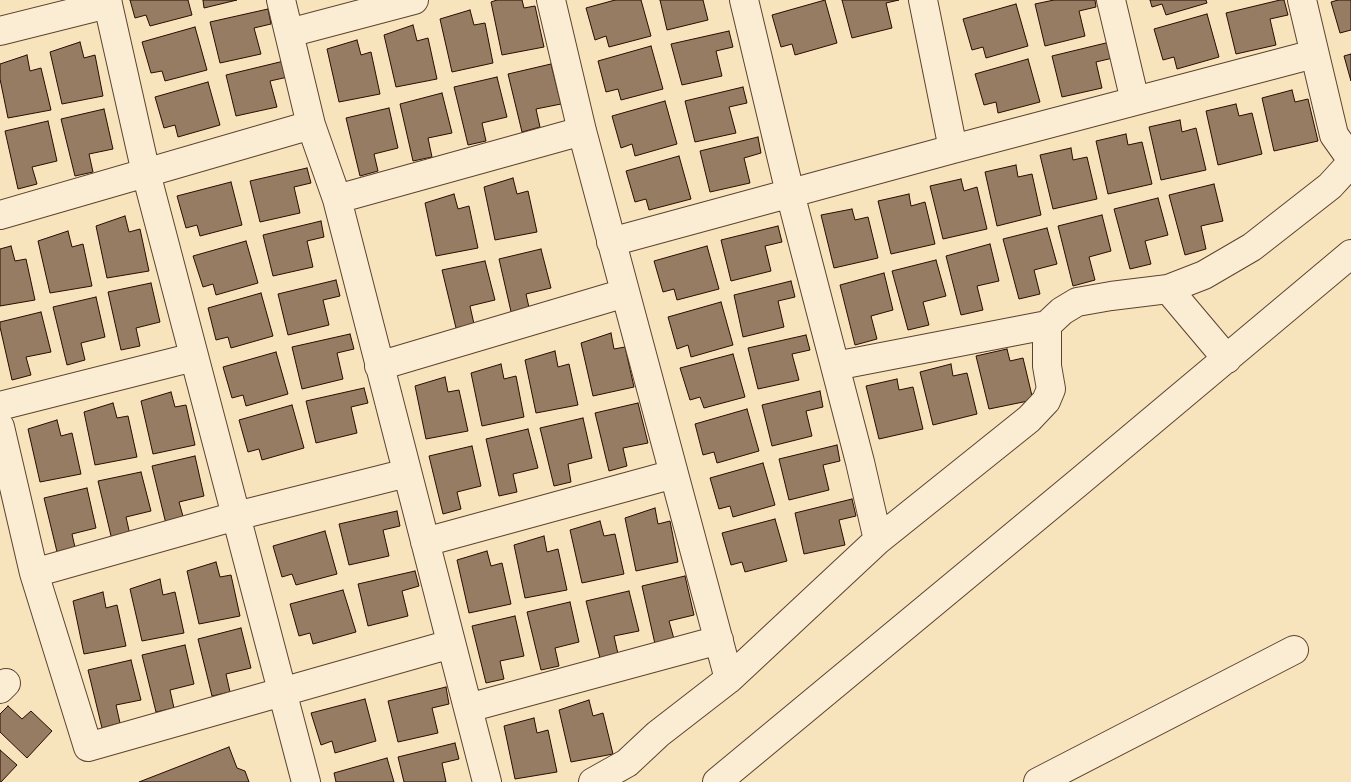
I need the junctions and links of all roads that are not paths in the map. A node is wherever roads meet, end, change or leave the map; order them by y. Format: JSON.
{"nodes":[{"id":1,"x":281,"y":0,"type":"edge"},
{"id":2,"x":414,"y":0,"type":"edge"},
{"id":3,"x":551,"y":0,"type":"edge"},
{"id":4,"x":744,"y":0,"type":"edge"},
{"id":5,"x":923,"y":0,"type":"edge"},
{"id":6,"x":1111,"y":0,"type":"edge"},
{"id":7,"x":1302,"y":0,"type":"edge"},
{"id":8,"x":108,"y":2,"type":"edge"},
{"id":9,"x":0,"y":31,"type":"edge"},
{"id":10,"x":289,"y":33,"type":"junction"},
{"id":11,"x":1314,"y":54,"type":"junction"},
{"id":12,"x":1135,"y":101,"type":"junction"},
{"id":13,"x":311,"y":125,"type":"junction"},
{"id":14,"x":582,"y":131,"type":"junction"},
{"id":15,"x":954,"y":149,"type":"junction"},
{"id":16,"x":1351,"y":159,"type":"edge"},
{"id":17,"x":1351,"y":163,"type":"edge"},
{"id":18,"x":146,"y":173,"type":"junction"},
{"id":19,"x":790,"y":193,"type":"junction"},
{"id":20,"x":337,"y":199,"type":"junction"},
{"id":21,"x":0,"y":215,"type":"edge"},
{"id":22,"x":611,"y":242,"type":"junction"},
{"id":23,"x":1351,"y":254,"type":"edge"},
{"id":24,"x":1168,"y":289,"type":"junction"},
{"id":25,"x":625,"y":293,"type":"junction"},
{"id":26,"x":1047,"y":325,"type":"junction"},
{"id":27,"x":194,"y":357,"type":"junction"},
{"id":28,"x":1227,"y":358,"type":"junction"},
{"id":29,"x":379,"y":366,"type":"junction"},
{"id":30,"x":834,"y":366,"type":"junction"},
{"id":31,"x":0,"y":406,"type":"edge"},
{"id":32,"x":0,"y":427,"type":"edge"},
{"id":33,"x":407,"y":473,"type":"junction"},
{"id":34,"x":674,"y":474,"type":"junction"},
{"id":35,"x":236,"y":516,"type":"junction"},
{"id":36,"x":878,"y":540,"type":"junction"},
{"id":37,"x":425,"y":542,"type":"junction"},
{"id":38,"x":34,"y":573,"type":"junction"},
{"id":39,"x":719,"y":640,"type":"junction"},
{"id":40,"x":451,"y":644,"type":"junction"},
{"id":41,"x":1294,"y":650,"type":"dead end"},
{"id":42,"x":729,"y":679,"type":"junction"},
{"id":43,"x":282,"y":692,"type":"junction"},
{"id":44,"x":468,"y":708,"type":"junction"},
{"id":45,"x":306,"y":782,"type":"edge"},
{"id":46,"x":487,"y":782,"type":"edge"},
{"id":47,"x":593,"y":782,"type":"edge"},
{"id":48,"x":717,"y":782,"type":"edge"},
{"id":49,"x":1038,"y":782,"type":"edge"}],
"edges":[{"from":1,"to":10,"type":"street"},
{"from":2,"to":10,"type":"street"},
{"from":3,"to":14,"type":"street"},
{"from":4,"to":19,"type":"street"},
{"from":5,"to":15,"type":"street"},
{"from":6,"to":12,"type":"street"},
{"from":7,"to":11,"type":"street"},
{"from":8,"to":9,"type":"street"},
{"from":8,"to":18,"type":"street"},
{"from":10,"to":13,"type":"street"},
{"from":11,"to":12,"type":"street"},
{"from":11,"to":16,"type":"street"},
{"from":12,"to":15,"type":"street"},
{"from":13,"to":18,"type":"street"},
{"from":13,"to":20,"type":"street"},
{"from":14,"to":20,"type":"street"},
{"from":14,"to":22,"type":"street"},
{"from":15,"to":19,"type":"street"},
{"from":17,"to":24,"type":"street"},
{"from":18,"to":21,"type":"street"},
{"from":18,"to":27,"type":"street"},
{"from":19,"to":22,"type":"street"},
{"from":19,"to":30,"type":"street"},
{"from":20,"to":29,"type":"street"},
{"from":22,"to":25,"type":"street"},
{"from":23,"to":28,"type":"street"},
{"from":24,"to":26,"type":"street"},
{"from":24,"to":28,"type":"street"},
{"from":25,"to":29,"type":"street"},
{"from":25,"to":34,"type":"street"},
{"from":26,"to":30,"type":"street"},
{"from":26,"to":36,"type":"street"},
{"from":27,"to":31,"type":"street"},
{"from":27,"to":35,"type":"street"},
{"from":28,"to":48,"type":"street"},
{"from":29,"to":33,"type":"street"},
{"from":30,"to":36,"type":"street"},
{"from":32,"to":38,"type":"street"},
{"from":33,"to":35,"type":"street"},
{"from":33,"to":37,"type":"street"},
{"from":34,"to":37,"type":"street"},
{"from":34,"to":39,"type":"street"},
{"from":35,"to":38,"type":"street"},
{"from":35,"to":43,"type":"street"},
{"from":36,"to":42,"type":"street"},
{"from":37,"to":40,"type":"street"},
{"from":38,"to":43,"type":"street"},
{"from":39,"to":42,"type":"street"},
{"from":39,"to":44,"type":"street"},
{"from":40,"to":43,"type":"street"},
{"from":40,"to":44,"type":"street"},
{"from":41,"to":49,"type":"street"},
{"from":42,"to":47,"type":"street"},
{"from":43,"to":45,"type":"street"},
{"from":44,"to":46,"type":"street"}]}
